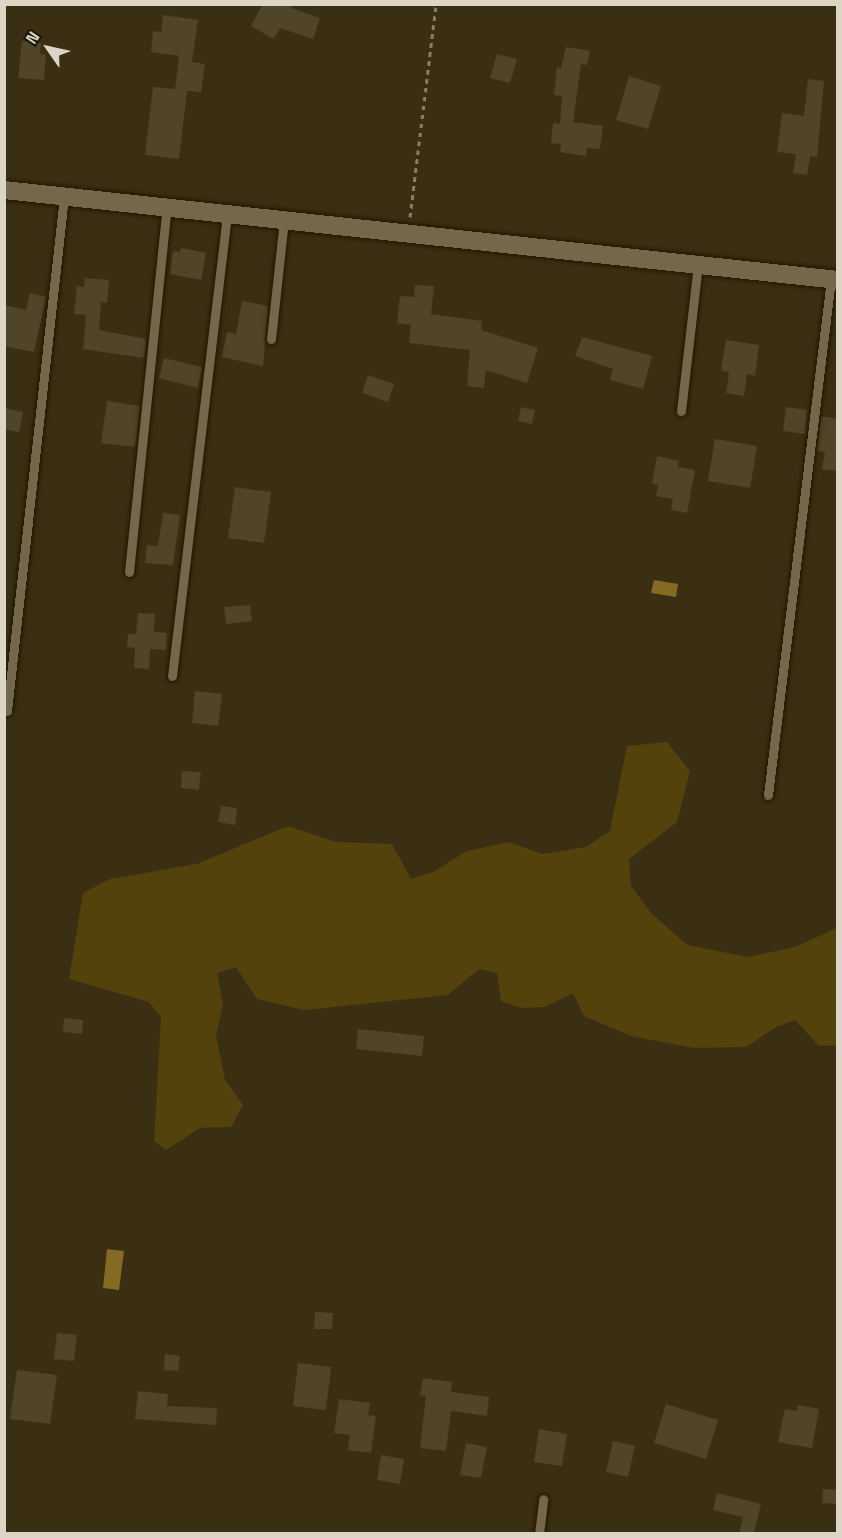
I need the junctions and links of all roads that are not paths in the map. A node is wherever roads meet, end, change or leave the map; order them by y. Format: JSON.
{"nodes":[{"id":1,"x":4,"y":190,"type":"edge"},
{"id":2,"x":64,"y":196,"type":"junction"},
{"id":3,"x":168,"y":206,"type":"junction"},
{"id":4,"x":226,"y":214,"type":"junction"},
{"id":5,"x":284,"y":220,"type":"junction"},
{"id":6,"x":698,"y":263,"type":"junction"},
{"id":7,"x":834,"y":279,"type":"edge"},
{"id":8,"x":271,"y":339,"type":"dead end"},
{"id":9,"x":681,"y":411,"type":"dead end"},
{"id":10,"x":129,"y":572,"type":"dead end"},
{"id":11,"x":172,"y":676,"type":"dead end"},
{"id":12,"x":7,"y":711,"type":"dead end"},
{"id":13,"x":768,"y":795,"type":"dead end"},
{"id":14,"x":543,"y":1499,"type":"dead end"},
{"id":15,"x":539,"y":1533,"type":"edge"}],
"edges":[{"from":1,"to":2,"type":"street"},
{"from":2,"to":3,"type":"street"},
{"from":2,"to":12,"type":"lane"},
{"from":3,"to":4,"type":"street"},
{"from":3,"to":10,"type":"lane"},
{"from":4,"to":5,"type":"street"},
{"from":4,"to":11,"type":"lane"},
{"from":5,"to":6,"type":"street"},
{"from":5,"to":8,"type":"lane"},
{"from":6,"to":7,"type":"street"},
{"from":6,"to":9,"type":"lane"},
{"from":7,"to":13,"type":"lane"},
{"from":14,"to":15,"type":"lane"}]}
